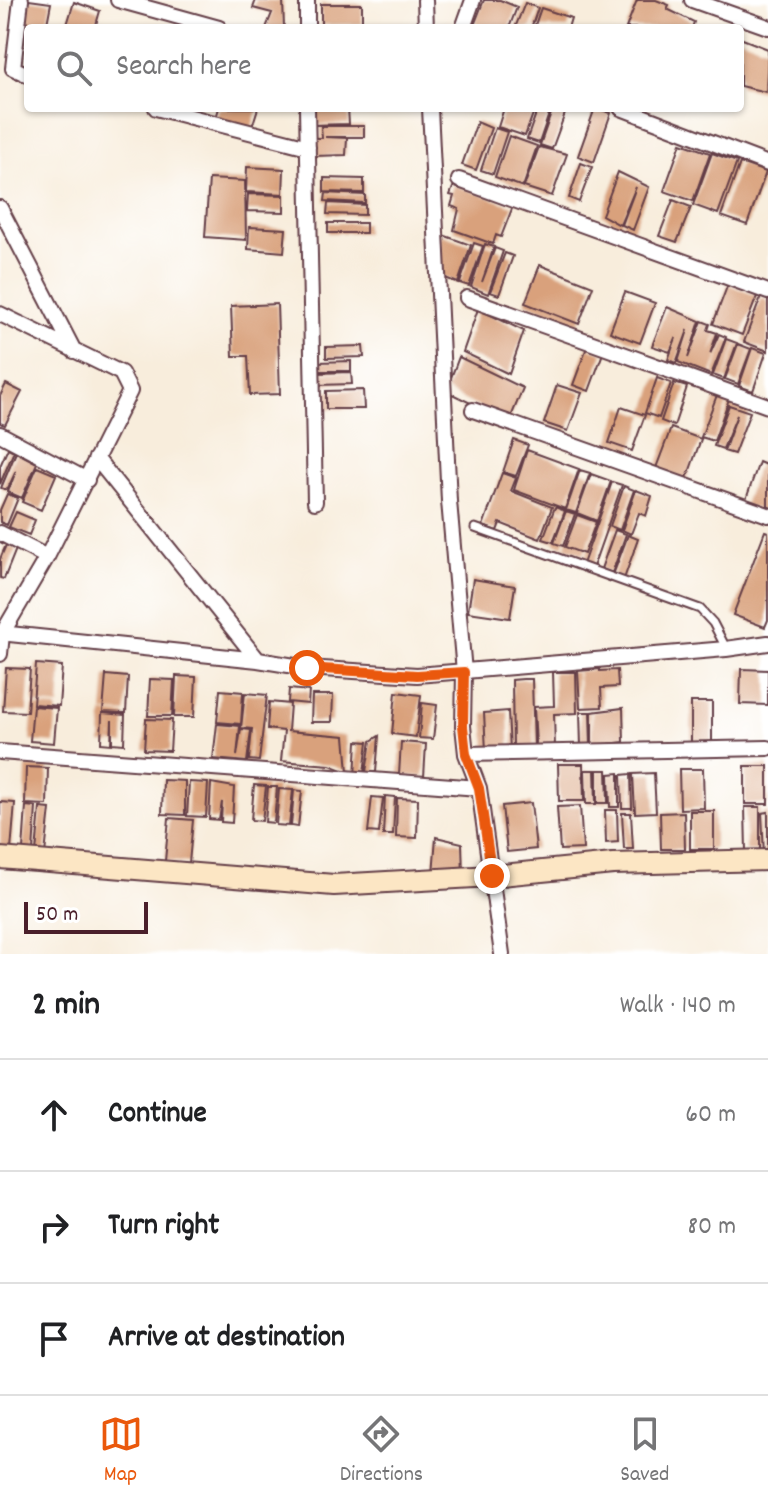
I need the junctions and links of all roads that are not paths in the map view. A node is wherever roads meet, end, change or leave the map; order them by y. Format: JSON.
{"nodes":[{"id":1,"x":21,"y":0,"type":"edge"},
{"id":2,"x":118,"y":0,"type":"edge"},
{"id":3,"x":307,"y":0,"type":"edge"},
{"id":4,"x":425,"y":0,"type":"edge"},
{"id":5,"x":473,"y":0,"type":"edge"},
{"id":6,"x":692,"y":0,"type":"edge"},
{"id":7,"x":205,"y":24,"type":"edge"},
{"id":8,"x":307,"y":24,"type":"edge"},
{"id":9,"x":426,"y":24,"type":"edge"},
{"id":10,"x":464,"y":24,"type":"edge"},
{"id":11,"x":768,"y":27,"type":"edge"},
{"id":12,"x":24,"y":73,"type":"edge"},
{"id":13,"x":172,"y":112,"type":"edge"},
{"id":14,"x":307,"y":112,"type":"edge"},
{"id":15,"x":430,"y":112,"type":"edge"},
{"id":16,"x":632,"y":112,"type":"edge"},
{"id":17,"x":308,"y":147,"type":"junction"},
{"id":18,"x":768,"y":164,"type":"edge"},
{"id":19,"x":459,"y":180,"type":"dead end"},
{"id":20,"x":0,"y":208,"type":"edge"},
{"id":21,"x":768,"y":292,"type":"edge"},
{"id":22,"x":467,"y":298,"type":"dead end"},
{"id":23,"x":0,"y":314,"type":"edge"},
{"id":24,"x":74,"y":351,"type":"junction"},
{"id":25,"x":768,"y":406,"type":"edge"},
{"id":26,"x":473,"y":410,"type":"dead end"},
{"id":27,"x":0,"y":434,"type":"edge"},
{"id":28,"x":96,"y":458,"type":"junction"},
{"id":29,"x":87,"y":480,"type":"junction"},
{"id":30,"x":315,"y":502,"type":"dead end"},
{"id":31,"x":768,"y":515,"type":"edge"},
{"id":32,"x":475,"y":528,"type":"dead end"},
{"id":33,"x":0,"y":533,"type":"edge"},
{"id":34,"x":47,"y":557,"type":"junction"},
{"id":35,"x":1,"y":633,"type":"edge"},
{"id":36,"x":768,"y":643,"type":"edge"},
{"id":37,"x":726,"y":649,"type":"junction"},
{"id":38,"x":0,"y":654,"type":"edge"},
{"id":39,"x":258,"y":660,"type":"junction"},
{"id":40,"x":464,"y":672,"type":"junction"},
{"id":41,"x":768,"y":748,"type":"edge"},
{"id":42,"x":0,"y":752,"type":"edge"},
{"id":43,"x":466,"y":754,"type":"junction"},
{"id":44,"x":479,"y":788,"type":"junction"},
{"id":45,"x":0,"y":858,"type":"edge"},
{"id":46,"x":768,"y":860,"type":"edge"},
{"id":47,"x":492,"y":876,"type":"junction"},
{"id":48,"x":502,"y":954,"type":"edge"}],
"edges":[{"from":1,"to":12,"type":"street"},
{"from":2,"to":7,"type":"street"},
{"from":3,"to":8,"type":"street"},
{"from":4,"to":9,"type":"street"},
{"from":5,"to":10,"type":"street"},
{"from":6,"to":11,"type":"street"},
{"from":13,"to":17,"type":"street"},
{"from":14,"to":17,"type":"street"},
{"from":15,"to":40,"type":"street"},
{"from":16,"to":18,"type":"street"},
{"from":17,"to":30,"type":"street"},
{"from":19,"to":21,"type":"street"},
{"from":20,"to":24,"type":"street"},
{"from":22,"to":25,"type":"street"},
{"from":23,"to":24,"type":"street"},
{"from":24,"to":28,"type":"street"},
{"from":26,"to":31,"type":"street"},
{"from":27,"to":29,"type":"street"},
{"from":28,"to":29,"type":"street"},
{"from":28,"to":39,"type":"street"},
{"from":29,"to":34,"type":"street"},
{"from":32,"to":37,"type":"lane"},
{"from":33,"to":34,"type":"street"},
{"from":34,"to":35,"type":"street"},
{"from":35,"to":38,"type":"street"},
{"from":35,"to":39,"type":"street"},
{"from":36,"to":37,"type":"street"},
{"from":37,"to":40,"type":"street"},
{"from":39,"to":40,"type":"street"},
{"from":40,"to":43,"type":"street"},
{"from":41,"to":43,"type":"street"},
{"from":42,"to":44,"type":"street"},
{"from":43,"to":44,"type":"street"},
{"from":44,"to":47,"type":"street"},
{"from":45,"to":47,"type":"street"},
{"from":46,"to":47,"type":"street"},
{"from":47,"to":48,"type":"street"}]}
